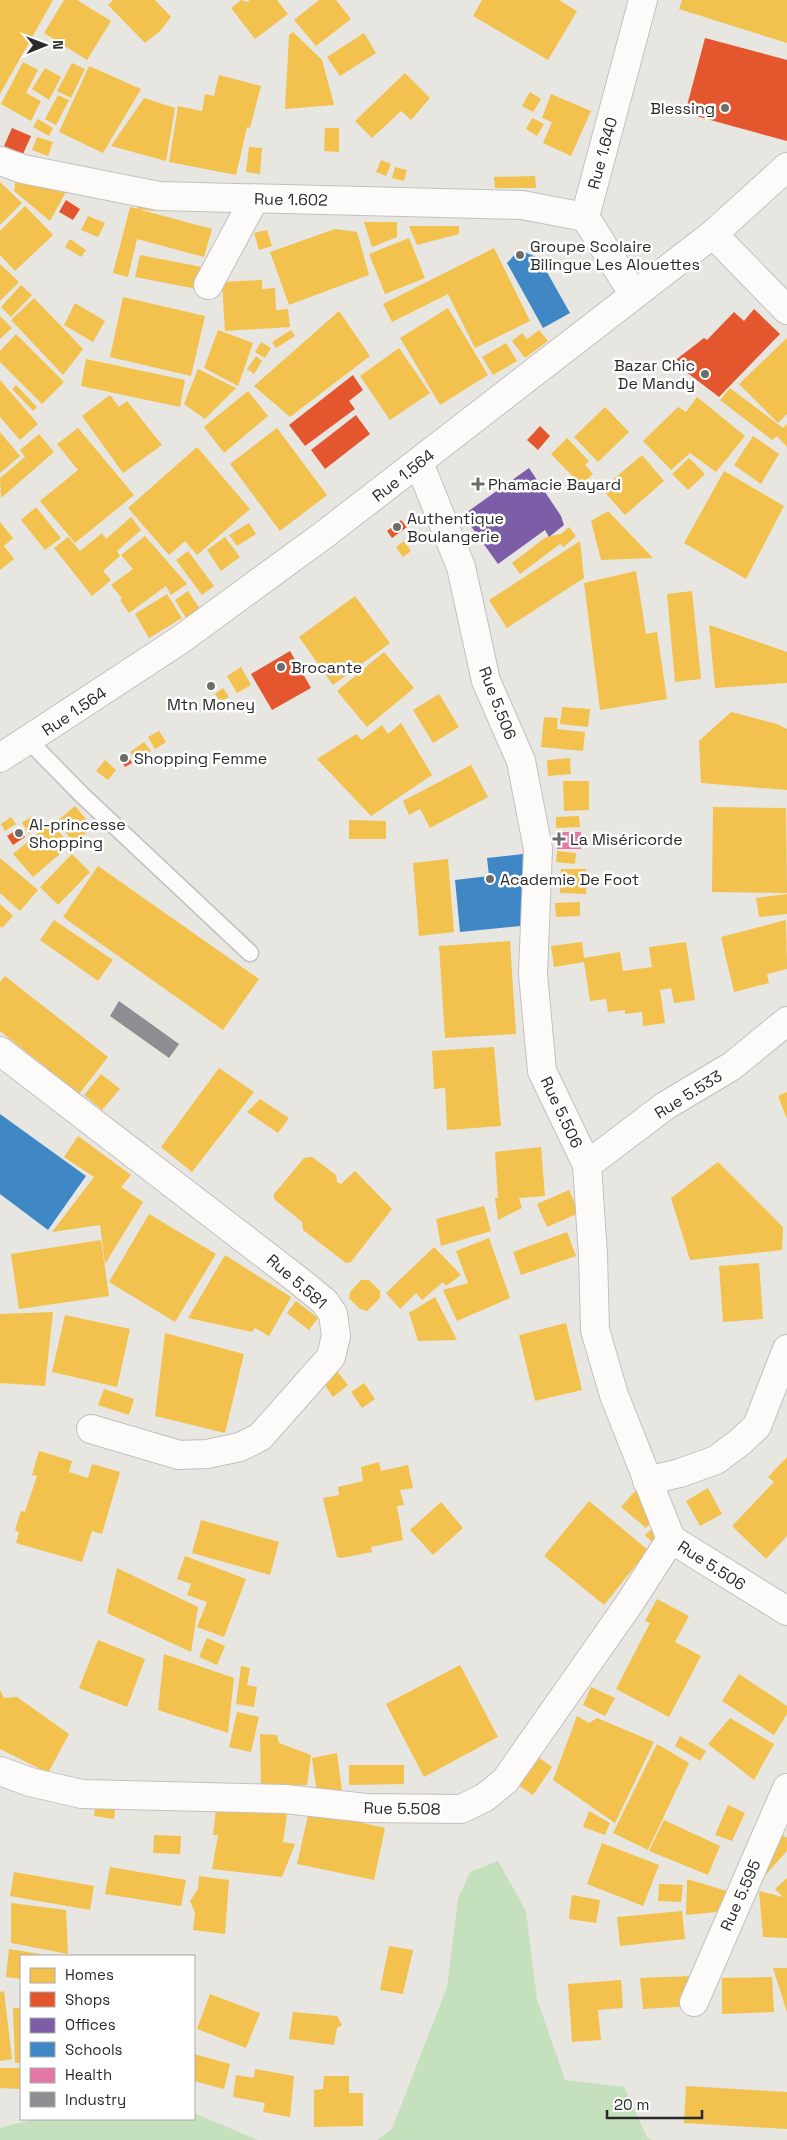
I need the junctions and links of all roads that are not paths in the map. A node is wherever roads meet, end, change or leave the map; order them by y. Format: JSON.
{"nodes":[{"id":1,"x":642,"y":0,"type":"edge"},
{"id":2,"x":0,"y":160,"type":"edge"},
{"id":3,"x":787,"y":167,"type":"edge"},
{"id":4,"x":255,"y":198,"type":"junction"},
{"id":5,"x":585,"y":217,"type":"junction"},
{"id":6,"x":713,"y":234,"type":"junction"},
{"id":7,"x":208,"y":285,"type":"dead end"},
{"id":8,"x":634,"y":295,"type":"junction"},
{"id":9,"x":787,"y":310,"type":"edge"},
{"id":10,"x":419,"y":463,"type":"junction"},
{"id":11,"x":29,"y":741,"type":"junction"},
{"id":12,"x":0,"y":758,"type":"edge"},
{"id":13,"x":250,"y":953,"type":"dead end"},
{"id":14,"x":787,"y":1021,"type":"edge"},
{"id":15,"x":0,"y":1051,"type":"edge"},
{"id":16,"x":587,"y":1165,"type":"junction"},
{"id":17,"x":787,"y":1349,"type":"edge"},
{"id":18,"x":91,"y":1429,"type":"dead end"},
{"id":19,"x":647,"y":1481,"type":"junction"},
{"id":20,"x":671,"y":1539,"type":"junction"},
{"id":21,"x":787,"y":1611,"type":"edge"},
{"id":22,"x":0,"y":1771,"type":"edge"},
{"id":23,"x":787,"y":1788,"type":"edge"},
{"id":24,"x":694,"y":2002,"type":"dead end"}],
"edges":[{"from":1,"to":5,"type":"street","name":"Rue 1.640"},
{"from":2,"to":4,"type":"street","name":"Rue 1.602"},
{"from":3,"to":6,"type":"street","name":"Rue 1.564"},
{"from":4,"to":5,"type":"street","name":"Rue 1.602"},
{"from":4,"to":7,"type":"street"},
{"from":5,"to":8,"type":"street"},
{"from":6,"to":8,"type":"street","name":"Rue 1.564"},
{"from":6,"to":9,"type":"street"},
{"from":8,"to":10,"type":"street","name":"Rue 1.564"},
{"from":10,"to":11,"type":"street","name":"Rue 1.564"},
{"from":10,"to":16,"type":"street","name":"Rue 5.506"},
{"from":11,"to":12,"type":"street","name":"Rue 1.564"},
{"from":11,"to":13,"type":"lane"},
{"from":14,"to":16,"type":"street","name":"Rue 5.533"},
{"from":15,"to":18,"type":"street","name":"Rue 5.581"},
{"from":16,"to":19,"type":"street","name":"Rue 5.506"},
{"from":17,"to":19,"type":"street"},
{"from":19,"to":20,"type":"street","name":"Rue 5.506"},
{"from":20,"to":21,"type":"street","name":"Rue 5.506"},
{"from":20,"to":22,"type":"street","name":"Rue 5.508"},
{"from":23,"to":24,"type":"street","name":"Rue 5.595"}]}
